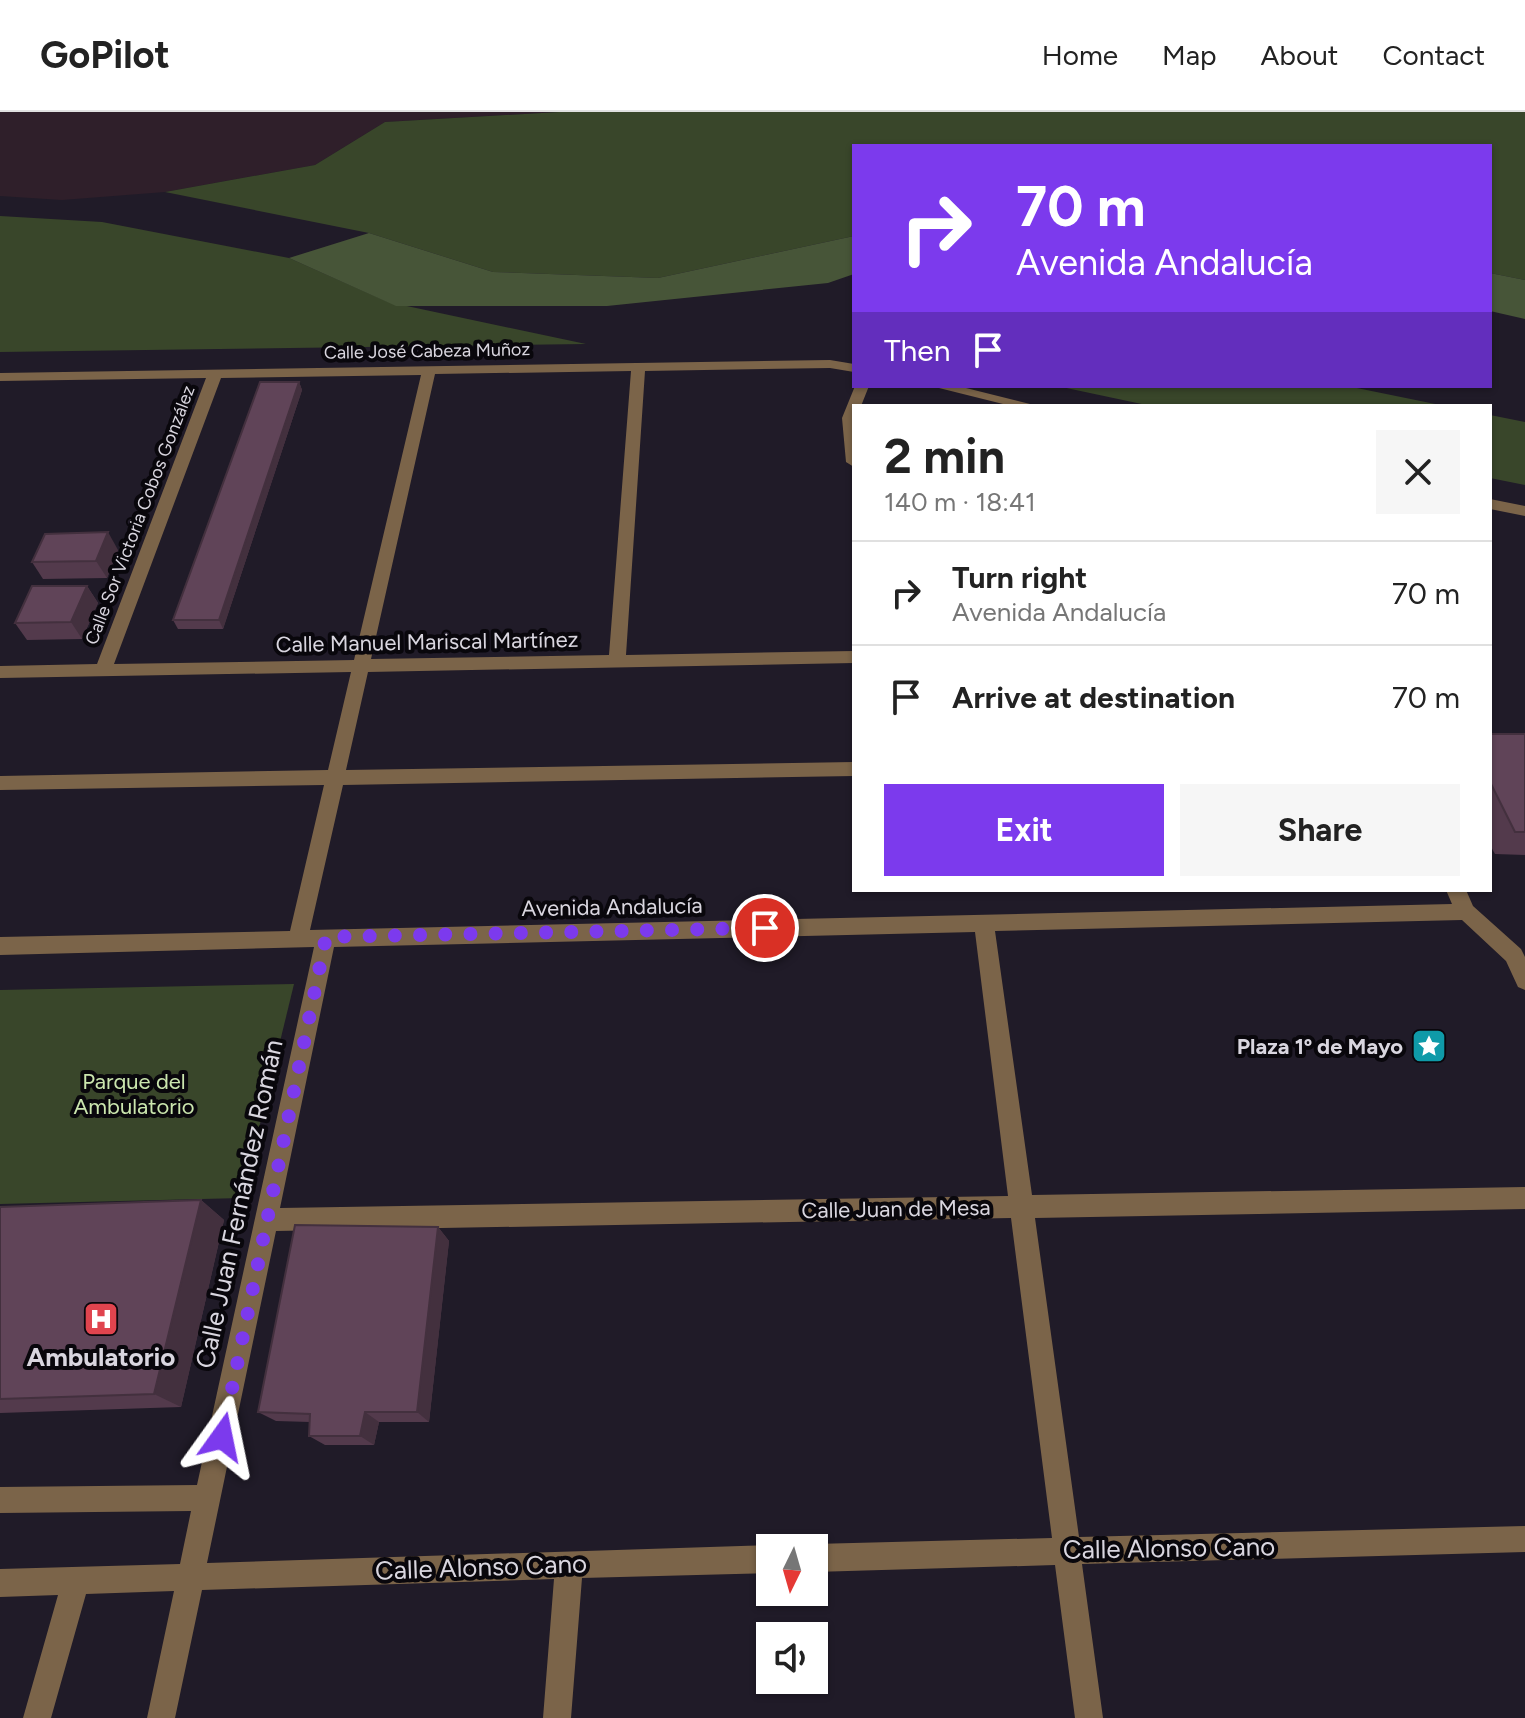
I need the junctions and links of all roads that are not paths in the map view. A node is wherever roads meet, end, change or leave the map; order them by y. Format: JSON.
{"nodes":[{"id":1,"x":852,"y":368,"type":"edge"},
{"id":2,"x":638,"y":369,"type":"junction"},
{"id":3,"x":429,"y":371,"type":"junction"},
{"id":4,"x":215,"y":374,"type":"junction"},
{"id":5,"x":1,"y":380,"type":"edge"},
{"id":6,"x":947,"y":388,"type":"edge"},
{"id":7,"x":1022,"y":404,"type":"edge"},
{"id":8,"x":852,"y":411,"type":"edge"},
{"id":9,"x":852,"y":444,"type":"edge"},
{"id":10,"x":1492,"y":504,"type":"edge"},
{"id":11,"x":1525,"y":511,"type":"edge"},
{"id":12,"x":852,"y":657,"type":"edge"},
{"id":13,"x":617,"y":661,"type":"junction"},
{"id":14,"x":361,"y":665,"type":"junction"},
{"id":15,"x":103,"y":670,"type":"junction"},
{"id":16,"x":0,"y":672,"type":"edge"},
{"id":17,"x":852,"y":769,"type":"edge"},
{"id":18,"x":337,"y":777,"type":"junction"},
{"id":19,"x":0,"y":783,"type":"edge"},
{"id":20,"x":1457,"y":892,"type":"edge"},
{"id":21,"x":1466,"y":912,"type":"junction"},
{"id":22,"x":984,"y":923,"type":"junction"},
{"id":23,"x":326,"y":937,"type":"junction"},
{"id":24,"x":298,"y":939,"type":"junction"},
{"id":25,"x":0,"y":946,"type":"edge"},
{"id":26,"x":1525,"y":981,"type":"edge"},
{"id":27,"x":1525,"y":1198,"type":"edge"},
{"id":28,"x":1022,"y":1207,"type":"junction"},
{"id":29,"x":267,"y":1220,"type":"junction"},
{"id":30,"x":209,"y":1498,"type":"junction"},
{"id":31,"x":0,"y":1500,"type":"edge"},
{"id":32,"x":1525,"y":1539,"type":"edge"},
{"id":33,"x":1067,"y":1551,"type":"junction"},
{"id":34,"x":828,"y":1558,"type":"edge"},
{"id":35,"x":756,"y":1559,"type":"edge"},
{"id":36,"x":569,"y":1564,"type":"junction"},
{"id":37,"x":191,"y":1576,"type":"junction"},
{"id":38,"x":76,"y":1580,"type":"junction"},
{"id":39,"x":0,"y":1583,"type":"edge"},
{"id":40,"x":37,"y":1718,"type":"edge"},
{"id":41,"x":161,"y":1718,"type":"edge"},
{"id":42,"x":557,"y":1718,"type":"edge"},
{"id":43,"x":1089,"y":1718,"type":"edge"}],
"edges":[{"from":1,"to":2,"type":"street","name":"Calle José Cabeza Muñoz"},
{"from":2,"to":3,"type":"street","name":"Calle José Cabeza Muñoz"},
{"from":2,"to":13,"type":"street"},
{"from":3,"to":4,"type":"street","name":"Calle José Cabeza Muñoz"},
{"from":3,"to":14,"type":"street"},
{"from":4,"to":5,"type":"street","name":"Calle José Cabeza Muñoz"},
{"from":4,"to":15,"type":"street","name":"Calle Sor Victoria Cobos González"},
{"from":6,"to":7,"type":"street"},
{"from":8,"to":9,"type":"street"},
{"from":10,"to":11,"type":"street"},
{"from":12,"to":13,"type":"street","name":"Calle Manuel Mariscal Martínez"},
{"from":13,"to":14,"type":"street","name":"Calle Manuel Mariscal Martínez"},
{"from":14,"to":15,"type":"street","name":"Calle Manuel Mariscal Martínez"},
{"from":14,"to":18,"type":"street"},
{"from":15,"to":16,"type":"street","name":"Calle Manuel Mariscal Martínez"},
{"from":17,"to":18,"type":"street"},
{"from":18,"to":19,"type":"street"},
{"from":18,"to":24,"type":"street"},
{"from":20,"to":21,"type":"street"},
{"from":21,"to":22,"type":"street","name":"Avenida Andalucía"},
{"from":21,"to":26,"type":"street"},
{"from":22,"to":23,"type":"street","name":"Avenida Andalucía"},
{"from":22,"to":28,"type":"street"},
{"from":23,"to":24,"type":"street","name":"Avenida Andalucía"},
{"from":23,"to":29,"type":"street","name":"Calle Juan Fernández Román"},
{"from":24,"to":25,"type":"street","name":"Avenida Andalucía"},
{"from":27,"to":28,"type":"street","name":"Calle Juan de Mesa"},
{"from":28,"to":29,"type":"street","name":"Calle Juan de Mesa"},
{"from":28,"to":33,"type":"street"},
{"from":29,"to":30,"type":"street","name":"Calle Juan Fernández Román"},
{"from":30,"to":31,"type":"street"},
{"from":30,"to":37,"type":"street","name":"Calle Juan Fernández Román"},
{"from":32,"to":33,"type":"street","name":"Calle Alonso Cano"},
{"from":33,"to":34,"type":"street","name":"Calle Alonso Cano"},
{"from":33,"to":43,"type":"street"},
{"from":35,"to":36,"type":"street","name":"Calle Alonso Cano"},
{"from":36,"to":37,"type":"street","name":"Calle Alonso Cano"},
{"from":36,"to":42,"type":"street"},
{"from":37,"to":38,"type":"street","name":"Calle Alonso Cano"},
{"from":37,"to":41,"type":"street","name":"Calle Juan Fernández Román"},
{"from":38,"to":39,"type":"street","name":"Calle Alonso Cano"},
{"from":38,"to":40,"type":"street"}]}
